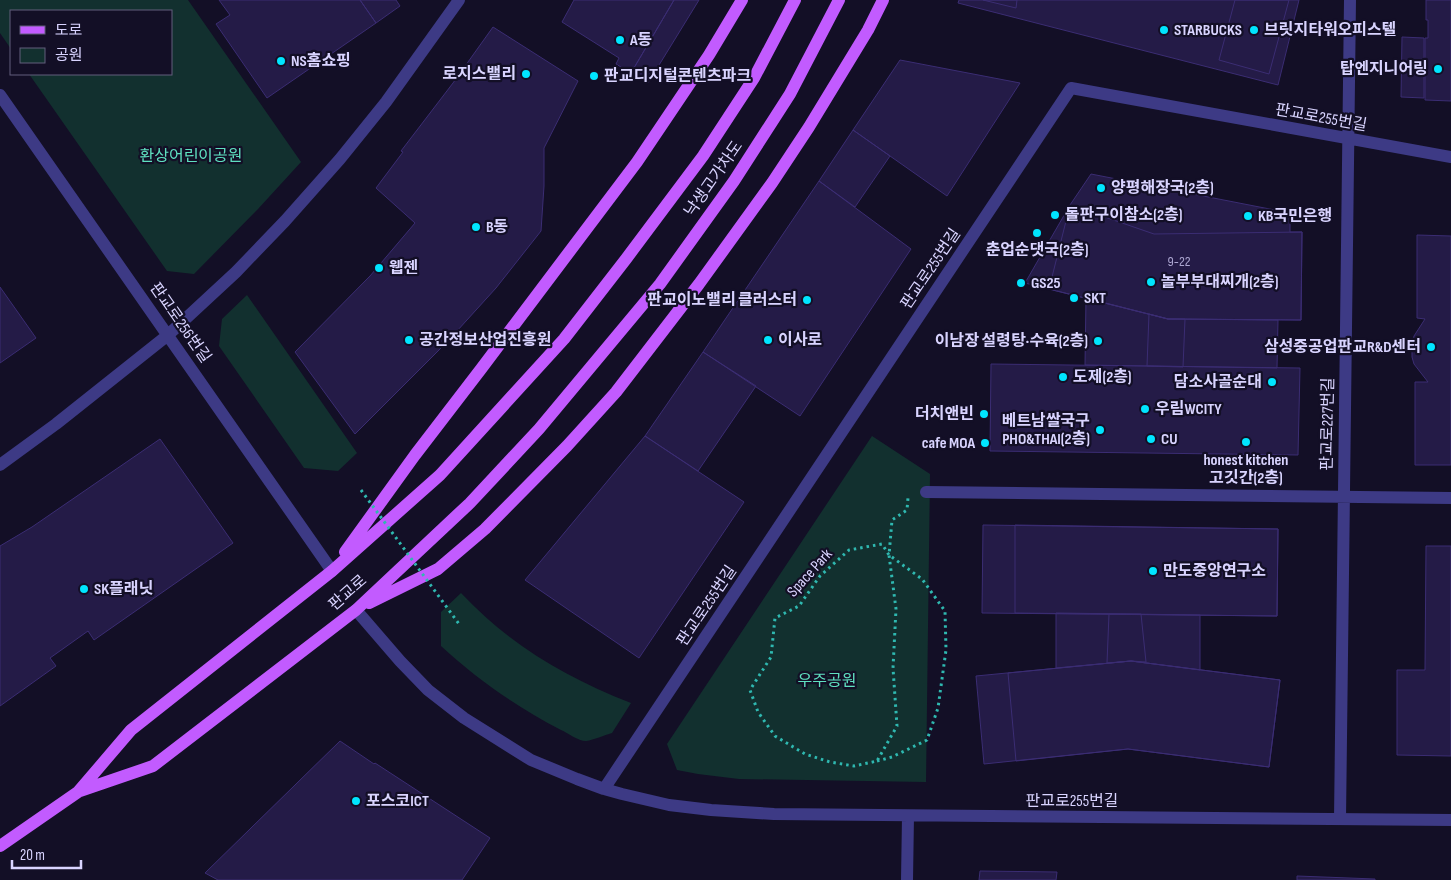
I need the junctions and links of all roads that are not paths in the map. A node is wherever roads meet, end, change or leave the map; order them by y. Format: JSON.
{"nodes":[{"id":1,"x":459,"y":0,"type":"edge"},
{"id":2,"x":742,"y":0,"type":"edge"},
{"id":3,"x":795,"y":0,"type":"edge"},
{"id":4,"x":839,"y":0,"type":"edge"},
{"id":5,"x":883,"y":0,"type":"edge"},
{"id":6,"x":1350,"y":0,"type":"edge"},
{"id":7,"x":2,"y":101,"type":"edge"},
{"id":8,"x":1348,"y":139,"type":"junction"},
{"id":9,"x":1451,"y":158,"type":"edge"},
{"id":10,"x":168,"y":335,"type":"junction"},
{"id":11,"x":564,"y":339,"type":"joint"},
{"id":12,"x":596,"y":362,"type":"joint"},
{"id":13,"x":0,"y":465,"type":"edge"},
{"id":14,"x":926,"y":492,"type":"road end"},
{"id":15,"x":1344,"y":495,"type":"junction"},
{"id":16,"x":1451,"y":498,"type":"edge"},
{"id":17,"x":332,"y":571,"type":"junction"},
{"id":18,"x":356,"y":610,"type":"junction"},
{"id":19,"x":604,"y":790,"type":"junction"},
{"id":20,"x":78,"y":792,"type":"junction"},
{"id":21,"x":908,"y":816,"type":"junction"},
{"id":22,"x":1340,"y":819,"type":"junction"},
{"id":23,"x":1451,"y":820,"type":"edge"},
{"id":24,"x":0,"y":846,"type":"edge"},
{"id":25,"x":907,"y":880,"type":"edge"}],
"edges":[{"from":1,"to":10,"type":"street"},
{"from":2,"to":17,"type":"main road"},
{"from":3,"to":11,"type":"main road","name":"낙생고가차도"},
{"from":4,"to":12,"type":"main road","name":"낙생고가차도"},
{"from":5,"to":18,"type":"main road"},
{"from":6,"to":8,"type":"street","name":"판교로227번길"},
{"from":7,"to":10,"type":"street","name":"판교로256번길"},
{"from":8,"to":9,"type":"street","name":"판교로255번길"},
{"from":8,"to":15,"type":"street","name":"판교로227번길"},
{"from":8,"to":19,"type":"street","name":"판교로255번길"},
{"from":10,"to":13,"type":"street"},
{"from":10,"to":17,"type":"street","name":"판교로256번길"},
{"from":11,"to":17,"type":"main road","name":"판교로"},
{"from":12,"to":18,"type":"main road","name":"판교로"},
{"from":14,"to":15,"type":"street"},
{"from":15,"to":16,"type":"street"},
{"from":15,"to":22,"type":"street","name":"판교로227번길"},
{"from":17,"to":20,"type":"main road","name":"판교로"},
{"from":18,"to":19,"type":"street","name":"판교로255번길"},
{"from":18,"to":20,"type":"main road","name":"판교로"},
{"from":19,"to":21,"type":"street","name":"판교로255번길"},
{"from":20,"to":24,"type":"main road","name":"판교로"},
{"from":21,"to":22,"type":"street","name":"판교로255번길"},
{"from":21,"to":25,"type":"street"},
{"from":22,"to":23,"type":"street","name":"판교로255번길"}]}
